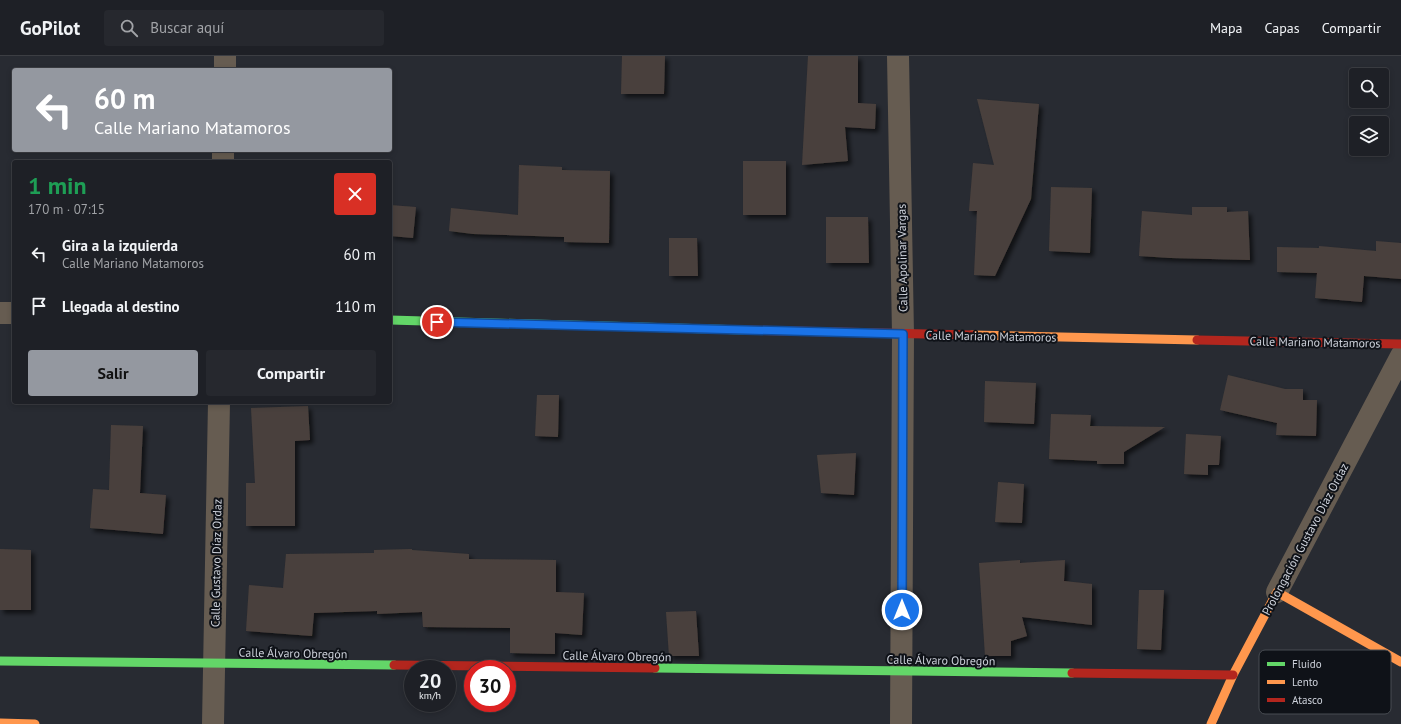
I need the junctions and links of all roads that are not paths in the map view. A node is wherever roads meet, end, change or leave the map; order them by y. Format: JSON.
{"nodes":[{"id":1,"x":225,"y":56,"type":"edge"},
{"id":2,"x":898,"y":56,"type":"edge"},
{"id":3,"x":225,"y":68,"type":"edge"},
{"id":4,"x":0,"y":313,"type":"edge"},
{"id":5,"x":12,"y":313,"type":"edge"},
{"id":6,"x":392,"y":320,"type":"edge"},
{"id":7,"x":903,"y":334,"type":"junction"},
{"id":8,"x":1401,"y":344,"type":"edge"},
{"id":9,"x":1401,"y":356,"type":"edge"},
{"id":10,"x":219,"y":404,"type":"edge"},
{"id":11,"x":1277,"y":592,"type":"junction"},
{"id":12,"x":1380,"y":650,"type":"edge"},
{"id":13,"x":1391,"y":656,"type":"edge"},
{"id":14,"x":0,"y":661,"type":"edge"},
{"id":15,"x":1401,"y":662,"type":"edge"},
{"id":16,"x":214,"y":664,"type":"junction"},
{"id":17,"x":902,"y":672,"type":"junction"},
{"id":18,"x":1233,"y":675,"type":"junction"},
{"id":19,"x":0,"y":723,"type":"edge"},
{"id":20,"x":34,"y":724,"type":"edge"},
{"id":21,"x":213,"y":724,"type":"edge"},
{"id":22,"x":901,"y":724,"type":"edge"},
{"id":23,"x":1211,"y":724,"type":"edge"}],
"edges":[{"from":1,"to":3,"type":"street"},
{"from":2,"to":7,"type":"street","name":"Calle Apolinar Vargas"},
{"from":4,"to":5,"type":"street"},
{"from":6,"to":7,"type":"street","name":"Calle Mariano Matamoros"},
{"from":7,"to":8,"type":"street","name":"Calle Mariano Matamoros"},
{"from":7,"to":17,"type":"street","name":"Calle Apolinar Vargas"},
{"from":9,"to":11,"type":"street","name":"Prolongación Gustavo Díaz Ordaz"},
{"from":10,"to":16,"type":"street","name":"Calle Gustavo Díaz Ordaz"},
{"from":11,"to":12,"type":"street"},
{"from":11,"to":18,"type":"street","name":"Prolongación Gustavo Díaz Ordaz"},
{"from":13,"to":15,"type":"street"},
{"from":14,"to":16,"type":"street","name":"Calle Álvaro Obregón"},
{"from":16,"to":17,"type":"street","name":"Calle Álvaro Obregón"},
{"from":16,"to":21,"type":"street","name":"Calle Gustavo Díaz Ordaz"},
{"from":17,"to":18,"type":"street","name":"Calle Álvaro Obregón"},
{"from":17,"to":22,"type":"street","name":"Calle Apolinar Vargas"},
{"from":18,"to":23,"type":"street","name":"Prolongación Gustavo Díaz Ordaz"},
{"from":19,"to":20,"type":"street"}]}
